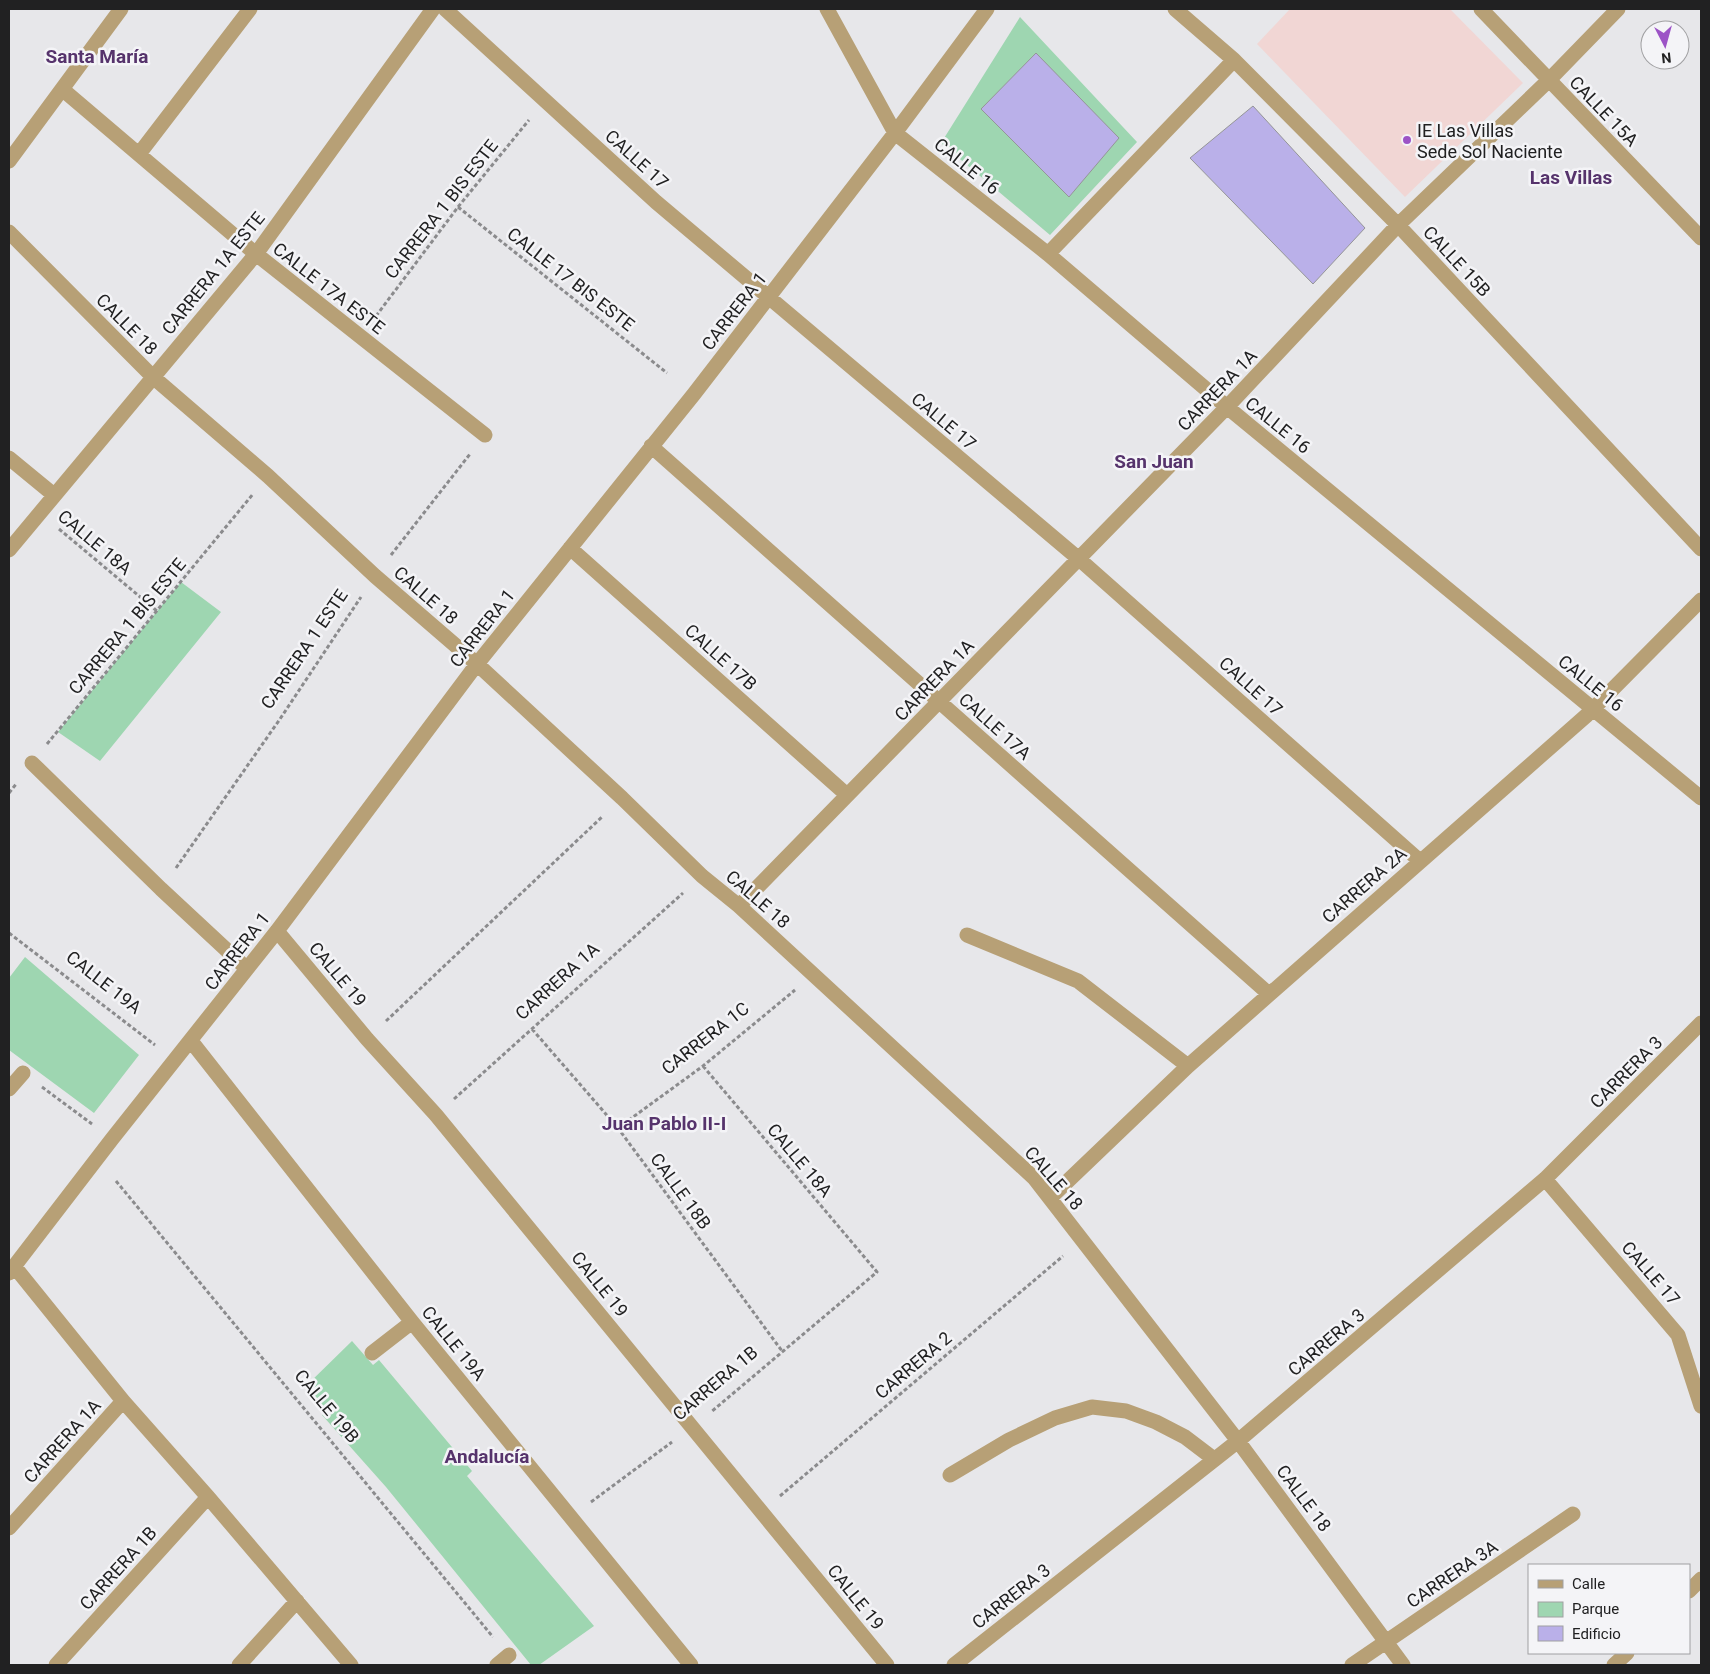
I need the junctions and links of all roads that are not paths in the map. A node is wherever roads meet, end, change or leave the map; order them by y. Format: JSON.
{"nodes":[{"id":1,"x":121,"y":9,"type":"edge"},
{"id":2,"x":250,"y":9,"type":"edge"},
{"id":3,"x":433,"y":9,"type":"edge"},
{"id":4,"x":445,"y":9,"type":"edge"},
{"id":5,"x":826,"y":9,"type":"edge"},
{"id":6,"x":987,"y":9,"type":"edge"},
{"id":7,"x":1175,"y":9,"type":"edge"},
{"id":8,"x":1481,"y":9,"type":"edge"},
{"id":9,"x":1618,"y":9,"type":"edge"},
{"id":10,"x":1234,"y":60,"type":"junction"},
{"id":11,"x":1549,"y":80,"type":"junction"},
{"id":12,"x":62,"y":89,"type":"junction"},
{"id":13,"x":896,"y":133,"type":"junction"},
{"id":14,"x":139,"y":154,"type":"junction"},
{"id":15,"x":9,"y":161,"type":"edge"},
{"id":16,"x":1398,"y":225,"type":"junction"},
{"id":17,"x":9,"y":232,"type":"edge"},
{"id":18,"x":1701,"y":238,"type":"edge"},
{"id":19,"x":256,"y":254,"type":"junction"},
{"id":20,"x":1048,"y":254,"type":"junction"},
{"id":21,"x":768,"y":297,"type":"junction"},
{"id":22,"x":153,"y":377,"type":"junction"},
{"id":23,"x":1228,"y":408,"type":"junction"},
{"id":24,"x":485,"y":435,"type":"road end"},
{"id":25,"x":651,"y":446,"type":"junction"},
{"id":26,"x":9,"y":458,"type":"edge"},
{"id":27,"x":54,"y":496,"type":"junction"},
{"id":28,"x":570,"y":548,"type":"junction"},
{"id":29,"x":1701,"y":549,"type":"edge"},
{"id":30,"x":9,"y":550,"type":"edge"},
{"id":31,"x":1079,"y":559,"type":"junction"},
{"id":32,"x":1701,"y":600,"type":"edge"},
{"id":33,"x":476,"y":664,"type":"junction"},
{"id":34,"x":939,"y":702,"type":"junction"},
{"id":35,"x":1592,"y":708,"type":"junction"},
{"id":36,"x":32,"y":763,"type":"road end"},
{"id":37,"x":847,"y":795,"type":"junction"},
{"id":38,"x":1701,"y":798,"type":"edge"},
{"id":39,"x":1420,"y":861,"type":"junction"},
{"id":40,"x":739,"y":906,"type":"junction"},
{"id":41,"x":277,"y":931,"type":"junction"},
{"id":42,"x":967,"y":935,"type":"dead end"},
{"id":43,"x":246,"y":968,"type":"junction"},
{"id":44,"x":1268,"y":994,"type":"junction"},
{"id":45,"x":1701,"y":1023,"type":"edge"},
{"id":46,"x":191,"y":1041,"type":"junction"},
{"id":47,"x":1188,"y":1066,"type":"junction"},
{"id":48,"x":23,"y":1073,"type":"road end"},
{"id":49,"x":9,"y":1089,"type":"edge"},
{"id":50,"x":1545,"y":1179,"type":"junction"},
{"id":51,"x":1050,"y":1198,"type":"junction"},
{"id":52,"x":11,"y":1270,"type":"edge"},
{"id":53,"x":412,"y":1322,"type":"junction"},
{"id":54,"x":372,"y":1353,"type":"dead end"},
{"id":55,"x":123,"y":1401,"type":"junction"},
{"id":56,"x":1701,"y":1406,"type":"edge"},
{"id":57,"x":1238,"y":1441,"type":"junction"},
{"id":58,"x":1214,"y":1459,"type":"junction"},
{"id":59,"x":950,"y":1474,"type":"dead end"},
{"id":60,"x":208,"y":1497,"type":"junction"},
{"id":61,"x":1573,"y":1514,"type":"dead end"},
{"id":62,"x":9,"y":1528,"type":"edge"},
{"id":63,"x":1701,"y":1579,"type":"edge"},
{"id":64,"x":1690,"y":1590,"type":"edge"},
{"id":65,"x":297,"y":1601,"type":"junction"},
{"id":66,"x":1386,"y":1641,"type":"junction"},
{"id":67,"x":1626,"y":1654,"type":"edge"},
{"id":68,"x":56,"y":1665,"type":"edge"},
{"id":69,"x":239,"y":1665,"type":"edge"},
{"id":70,"x":351,"y":1665,"type":"edge"},
{"id":71,"x":691,"y":1665,"type":"edge"},
{"id":72,"x":888,"y":1665,"type":"edge"},
{"id":73,"x":954,"y":1665,"type":"edge"},
{"id":74,"x":1352,"y":1665,"type":"edge"},
{"id":75,"x":1403,"y":1665,"type":"edge"},
{"id":76,"x":1614,"y":1665,"type":"edge"}],
"edges":[{"from":1,"to":12,"type":"street"},
{"from":2,"to":14,"type":"street"},
{"from":3,"to":19,"type":"street","name":"CARRERA 1A ESTE"},
{"from":4,"to":21,"type":"street","name":"CALLE 17"},
{"from":5,"to":13,"type":"street","name":"CALLE 16"},
{"from":6,"to":13,"type":"street","name":"CARRERA 1"},
{"from":7,"to":10,"type":"street","name":"CALLE 15B"},
{"from":8,"to":11,"type":"street","name":"CALLE 15A"},
{"from":9,"to":11,"type":"street","name":"CARRERA 1A"},
{"from":10,"to":16,"type":"street","name":"CALLE 15B"},
{"from":10,"to":20,"type":"street"},
{"from":11,"to":16,"type":"street","name":"CARRERA 1A"},
{"from":11,"to":18,"type":"street","name":"CALLE 15A"},
{"from":12,"to":14,"type":"street","name":"CALLE 17A ESTE"},
{"from":12,"to":15,"type":"street"},
{"from":13,"to":20,"type":"street","name":"CALLE 16"},
{"from":13,"to":21,"type":"street","name":"CARRERA 1"},
{"from":14,"to":19,"type":"street","name":"CALLE 17A ESTE"},
{"from":16,"to":23,"type":"street","name":"CARRERA 1A"},
{"from":16,"to":29,"type":"street","name":"CALLE 15B"},
{"from":17,"to":22,"type":"street","name":"CALLE 18"},
{"from":19,"to":22,"type":"street","name":"CARRERA 1A ESTE"},
{"from":19,"to":24,"type":"street","name":"CALLE 17A ESTE"},
{"from":20,"to":23,"type":"street","name":"CALLE 16"},
{"from":21,"to":25,"type":"street","name":"CARRERA 1"},
{"from":21,"to":31,"type":"street","name":"CALLE 17"},
{"from":22,"to":27,"type":"street","name":"CARRERA 1A ESTE"},
{"from":22,"to":33,"type":"street","name":"CALLE 18"},
{"from":23,"to":31,"type":"street","name":"CARRERA 1A"},
{"from":23,"to":35,"type":"street","name":"CALLE 16"},
{"from":25,"to":28,"type":"street","name":"CARRERA 1"},
{"from":25,"to":34,"type":"street","name":"CALLE 17A"},
{"from":26,"to":27,"type":"street"},
{"from":27,"to":30,"type":"street","name":"CARRERA 1A ESTE"},
{"from":28,"to":33,"type":"street","name":"CARRERA 1"},
{"from":28,"to":37,"type":"street","name":"CALLE 17B"},
{"from":31,"to":34,"type":"street","name":"CARRERA 1A"},
{"from":31,"to":39,"type":"street","name":"CALLE 17"},
{"from":32,"to":35,"type":"street","name":"CARRERA 2A"},
{"from":33,"to":40,"type":"street","name":"CALLE 18"},
{"from":33,"to":41,"type":"street","name":"CARRERA 1"},
{"from":34,"to":37,"type":"street","name":"CARRERA 1A"},
{"from":34,"to":44,"type":"street","name":"CALLE 17A"},
{"from":35,"to":38,"type":"street","name":"CALLE 16"},
{"from":35,"to":39,"type":"street","name":"CARRERA 2A"},
{"from":36,"to":43,"type":"street"},
{"from":37,"to":40,"type":"street","name":"CARRERA 1A"},
{"from":39,"to":44,"type":"street","name":"CARRERA 2A"},
{"from":40,"to":51,"type":"street","name":"CALLE 18"},
{"from":41,"to":43,"type":"street","name":"CARRERA 1"},
{"from":41,"to":72,"type":"street","name":"CALLE 19"},
{"from":42,"to":47,"type":"street"},
{"from":43,"to":46,"type":"street","name":"CARRERA 1"},
{"from":44,"to":47,"type":"street","name":"CARRERA 2A"},
{"from":45,"to":50,"type":"street","name":"CARRERA 3"},
{"from":46,"to":52,"type":"street","name":"CARRERA 1"},
{"from":46,"to":53,"type":"street","name":"CALLE 19A"},
{"from":47,"to":51,"type":"street","name":"CARRERA 2A"},
{"from":48,"to":49,"type":"street"},
{"from":50,"to":56,"type":"street","name":"CALLE 17"},
{"from":50,"to":57,"type":"street","name":"CARRERA 3"},
{"from":51,"to":57,"type":"street","name":"CALLE 18"},
{"from":52,"to":55,"type":"street"},
{"from":53,"to":54,"type":"street"},
{"from":53,"to":71,"type":"street","name":"CALLE 19A"},
{"from":55,"to":60,"type":"street"},
{"from":55,"to":62,"type":"street","name":"CARRERA 1A"},
{"from":57,"to":58,"type":"street","name":"CARRERA 3"},
{"from":57,"to":66,"type":"street","name":"CALLE 18"},
{"from":58,"to":59,"type":"street"},
{"from":58,"to":73,"type":"street","name":"CARRERA 3"},
{"from":60,"to":65,"type":"street"},
{"from":60,"to":68,"type":"street","name":"CARRERA 1B"},
{"from":61,"to":66,"type":"street","name":"CARRERA 3A"},
{"from":63,"to":64,"type":"street"},
{"from":65,"to":69,"type":"street"},
{"from":65,"to":70,"type":"street"},
{"from":66,"to":74,"type":"street","name":"CARRERA 3A"},
{"from":66,"to":75,"type":"street","name":"CALLE 18"},
{"from":67,"to":76,"type":"street"}]}
